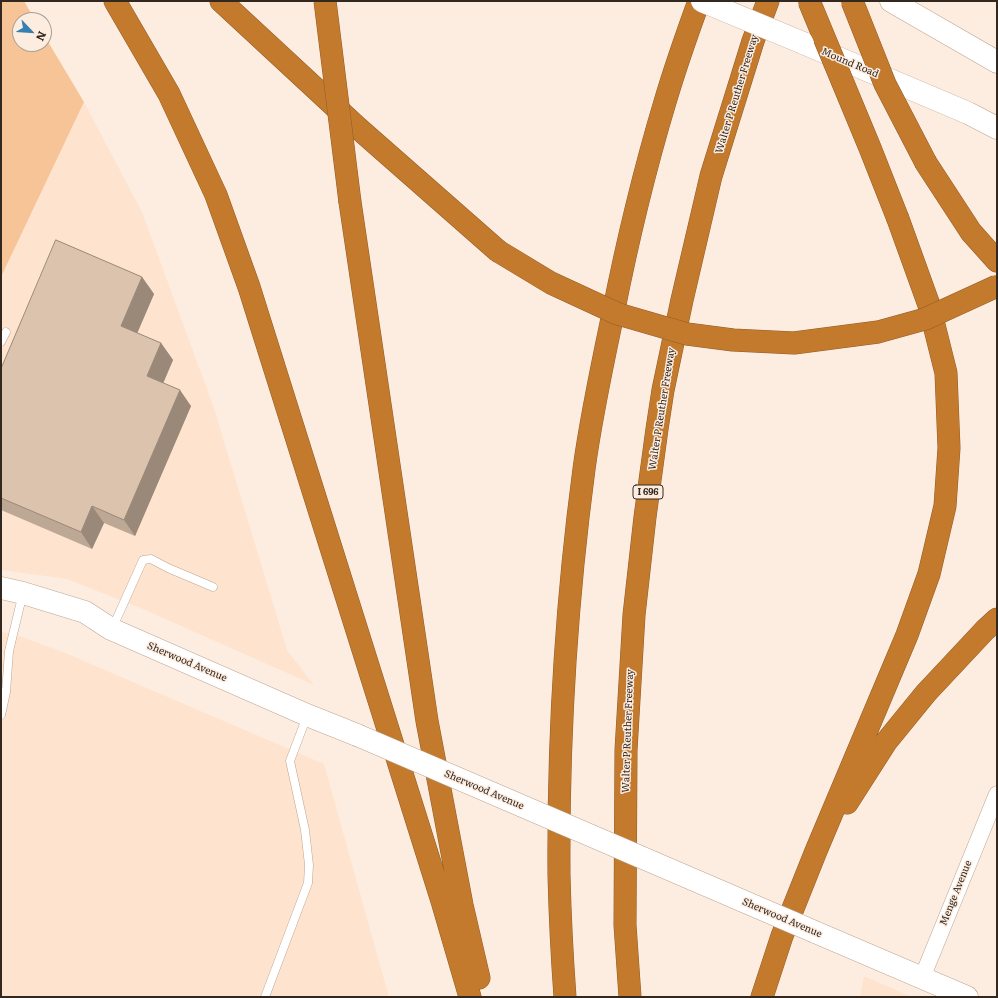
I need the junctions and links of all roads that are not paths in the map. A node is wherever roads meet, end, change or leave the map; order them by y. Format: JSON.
{"nodes":[{"id":1,"x":115,"y":1,"type":"edge"},
{"id":2,"x":221,"y":1,"type":"edge"},
{"id":3,"x":325,"y":1,"type":"edge"},
{"id":4,"x":700,"y":1,"type":"edge"},
{"id":5,"x":768,"y":1,"type":"edge"},
{"id":6,"x":809,"y":1,"type":"edge"},
{"id":7,"x":852,"y":1,"type":"edge"},
{"id":8,"x":891,"y":1,"type":"edge"},
{"id":9,"x":997,"y":46,"type":"edge"},
{"id":10,"x":997,"y":62,"type":"edge"},
{"id":11,"x":997,"y":128,"type":"edge"},
{"id":12,"x":997,"y":261,"type":"edge"},
{"id":13,"x":997,"y":286,"type":"edge"},
{"id":14,"x":6,"y":332,"type":"dead end"},
{"id":15,"x":1,"y":342,"type":"edge"},
{"id":16,"x":213,"y":587,"type":"dead end"},
{"id":17,"x":1,"y":588,"type":"edge"},
{"id":18,"x":23,"y":592,"type":"junction"},
{"id":19,"x":997,"y":619,"type":"edge"},
{"id":20,"x":112,"y":629,"type":"junction"},
{"id":21,"x":4,"y":692,"type":"edge"},
{"id":22,"x":1,"y":715,"type":"edge"},
{"id":23,"x":307,"y":715,"type":"junction"},
{"id":24,"x":994,"y":801,"type":"edge"},
{"id":25,"x":816,"y":851,"type":"junction"},
{"id":26,"x":922,"y":978,"type":"junction"},
{"id":27,"x":265,"y":997,"type":"edge"},
{"id":28,"x":470,"y":997,"type":"edge"},
{"id":29,"x":483,"y":997,"type":"edge"},
{"id":30,"x":565,"y":997,"type":"edge"},
{"id":31,"x":630,"y":997,"type":"edge"},
{"id":32,"x":762,"y":997,"type":"edge"},
{"id":33,"x":967,"y":997,"type":"edge"}],
"edges":[{"from":1,"to":28,"type":"highway"},
{"from":2,"to":13,"type":"highway","bridge":true},
{"from":3,"to":29,"type":"highway","bridge":true},
{"from":4,"to":11,"type":"street","name":"Mound Road","bridge":true},
{"from":4,"to":30,"type":"highway"},
{"from":5,"to":31,"type":"highway","name":"Walter P Reuther Freeway","number":"I 696"},
{"from":6,"to":25,"type":"highway","bridge":true},
{"from":7,"to":12,"type":"highway","bridge":true},
{"from":8,"to":9,"type":"street"},
{"from":8,"to":10,"type":"street"},
{"from":14,"to":15,"type":"lane"},
{"from":16,"to":20,"type":"lane"},
{"from":17,"to":18,"type":"street","name":"Sherwood Avenue"},
{"from":18,"to":20,"type":"street","name":"Sherwood Avenue"},
{"from":18,"to":21,"type":"lane"},
{"from":19,"to":25,"type":"highway"},
{"from":20,"to":23,"type":"street","name":"Sherwood Avenue"},
{"from":21,"to":22,"type":"lane"},
{"from":23,"to":26,"type":"street","name":"Sherwood Avenue","bridge":true},
{"from":23,"to":27,"type":"lane"},
{"from":24,"to":26,"type":"street","name":"Menge Avenue"},
{"from":25,"to":32,"type":"highway"},
{"from":26,"to":33,"type":"street","name":"Sherwood Avenue"}]}
